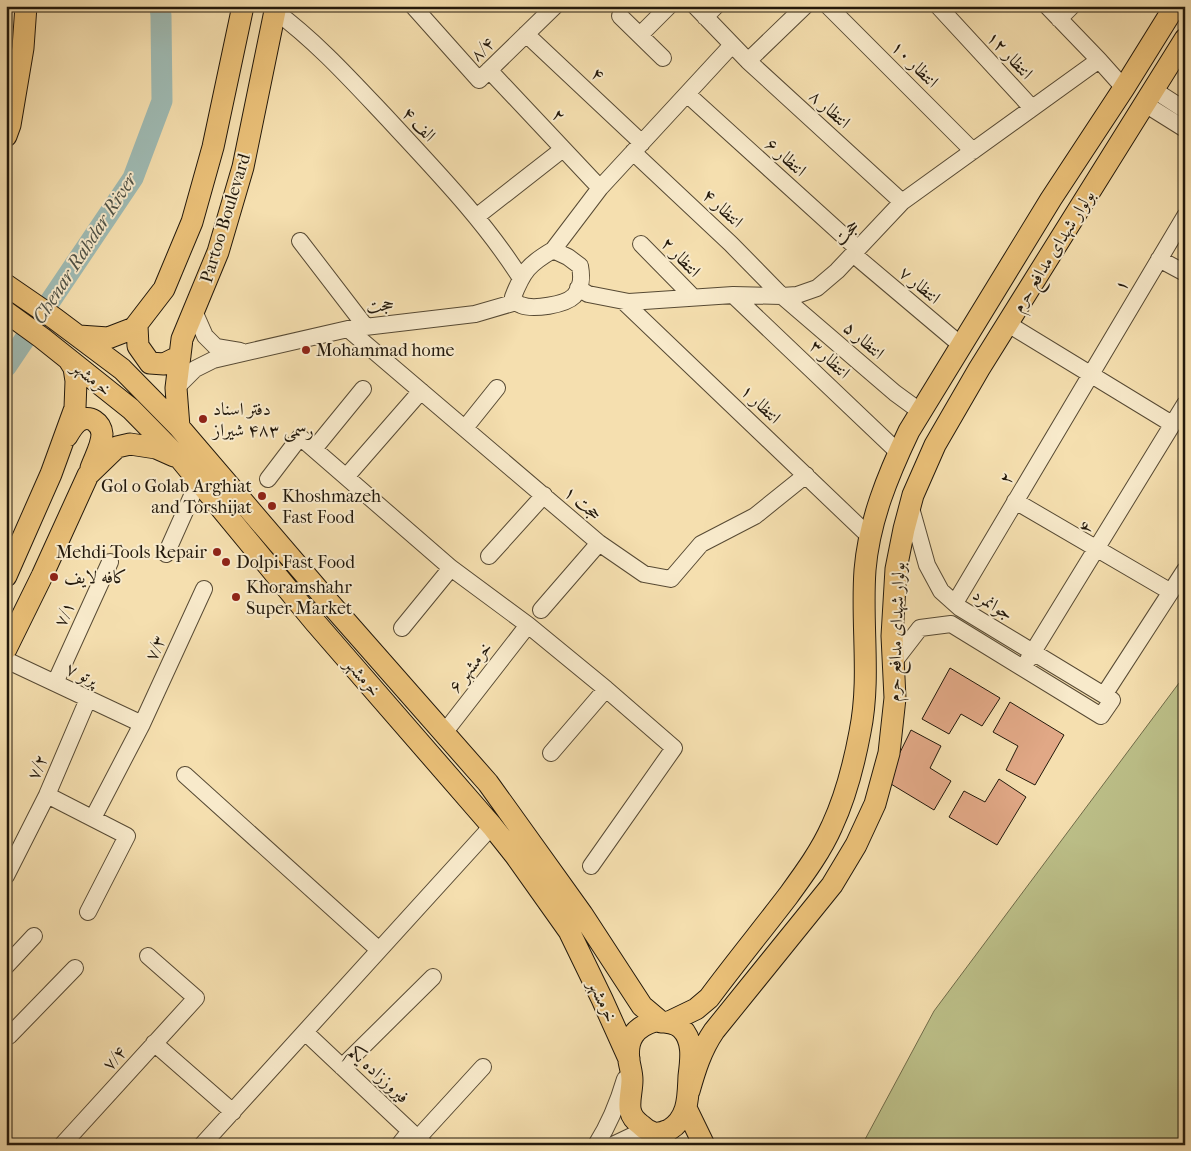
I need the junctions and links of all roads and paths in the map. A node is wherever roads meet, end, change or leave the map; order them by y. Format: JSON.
{"nodes":[{"id":1,"x":26,"y":6,"type":"edge"},
{"id":2,"x":243,"y":6,"type":"edge"},
{"id":3,"x":413,"y":6,"type":"edge"},
{"id":4,"x":555,"y":6,"type":"edge"},
{"id":5,"x":669,"y":6,"type":"edge"},
{"id":6,"x":805,"y":6,"type":"edge"},
{"id":7,"x":828,"y":6,"type":"edge"},
{"id":8,"x":938,"y":6,"type":"edge"},
{"id":9,"x":1047,"y":6,"type":"edge"},
{"id":10,"x":1072,"y":6,"type":"edge"},
{"id":11,"x":1175,"y":6,"type":"edge"},
{"id":12,"x":281,"y":10,"type":"edge"},
{"id":13,"x":705,"y":10,"type":"edge"},
{"id":14,"x":620,"y":16,"type":"dead end"},
{"id":15,"x":1059,"y":19,"type":"junction"},
{"id":16,"x":526,"y":34,"type":"junction"},
{"id":17,"x":640,"y":35,"type":"junction"},
{"id":18,"x":1185,"y":39,"type":"edge"},
{"id":19,"x":732,"y":45,"type":"junction"},
{"id":20,"x":663,"y":58,"type":"dead end"},
{"id":21,"x":1099,"y":60,"type":"junction"},
{"id":22,"x":748,"y":61,"type":"junction"},
{"id":23,"x":484,"y":75,"type":"junction"},
{"id":24,"x":1124,"y":88,"type":"junction"},
{"id":25,"x":687,"y":94,"type":"junction"},
{"id":26,"x":1153,"y":99,"type":"junction"},
{"id":27,"x":1032,"y":108,"type":"junction"},
{"id":28,"x":1185,"y":110,"type":"edge"},
{"id":29,"x":1185,"y":128,"type":"edge"},
{"id":30,"x":6,"y":136,"type":"edge"},
{"id":31,"x":213,"y":147,"type":"junction"},
{"id":32,"x":638,"y":147,"type":"junction"},
{"id":33,"x":563,"y":149,"type":"junction"},
{"id":34,"x":973,"y":151,"type":"junction"},
{"id":35,"x":245,"y":155,"type":"junction"},
{"id":36,"x":600,"y":188,"type":"junction"},
{"id":37,"x":1051,"y":199,"type":"junction"},
{"id":38,"x":902,"y":202,"type":"junction"},
{"id":39,"x":1075,"y":215,"type":"junction"},
{"id":40,"x":1185,"y":216,"type":"edge"},
{"id":41,"x":476,"y":217,"type":"junction"},
{"id":42,"x":300,"y":242,"type":"dead end"},
{"id":43,"x":641,"y":244,"type":"dead end"},
{"id":44,"x":553,"y":250,"type":"junction"},
{"id":45,"x":856,"y":251,"type":"junction"},
{"id":46,"x":1159,"y":259,"type":"junction"},
{"id":47,"x":1185,"y":274,"type":"edge"},
{"id":48,"x":520,"y":277,"type":"junction"},
{"id":49,"x":578,"y":288,"type":"junction"},
{"id":50,"x":14,"y":291,"type":"edge"},
{"id":51,"x":733,"y":295,"type":"junction"},
{"id":52,"x":782,"y":296,"type":"junction"},
{"id":53,"x":693,"y":297,"type":"junction"},
{"id":54,"x":623,"y":301,"type":"junction"},
{"id":55,"x":516,"y":302,"type":"junction"},
{"id":56,"x":194,"y":311,"type":"junction"},
{"id":57,"x":8,"y":314,"type":"edge"},
{"id":58,"x":1008,"y":324,"type":"junction"},
{"id":59,"x":136,"y":326,"type":"junction"},
{"id":60,"x":366,"y":327,"type":"junction"},
{"id":61,"x":348,"y":329,"type":"junction"},
{"id":62,"x":79,"y":336,"type":"junction"},
{"id":63,"x":962,"y":346,"type":"junction"},
{"id":64,"x":249,"y":353,"type":"junction"},
{"id":65,"x":180,"y":356,"type":"junction"},
{"id":66,"x":69,"y":360,"type":"junction"},
{"id":67,"x":1091,"y":374,"type":"junction"},
{"id":68,"x":176,"y":388,"type":"junction"},
{"id":69,"x":497,"y":388,"type":"dead end"},
{"id":70,"x":364,"y":389,"type":"dead end"},
{"id":71,"x":421,"y":391,"type":"junction"},
{"id":72,"x":1185,"y":404,"type":"edge"},
{"id":73,"x":921,"y":412,"type":"junction"},
{"id":74,"x":1172,"y":424,"type":"junction"},
{"id":75,"x":179,"y":428,"type":"junction"},
{"id":76,"x":465,"y":428,"type":"junction"},
{"id":77,"x":61,"y":448,"type":"junction"},
{"id":78,"x":314,"y":449,"type":"junction"},
{"id":79,"x":899,"y":453,"type":"junction"},
{"id":80,"x":182,"y":461,"type":"junction"},
{"id":81,"x":88,"y":475,"type":"junction"},
{"id":82,"x":806,"y":475,"type":"junction"},
{"id":83,"x":346,"y":477,"type":"junction"},
{"id":84,"x":268,"y":479,"type":"dead end"},
{"id":85,"x":199,"y":480,"type":"junction"},
{"id":86,"x":544,"y":496,"type":"junction"},
{"id":87,"x":1015,"y":501,"type":"junction"},
{"id":88,"x":910,"y":505,"type":"junction"},
{"id":89,"x":870,"y":537,"type":"junction"},
{"id":90,"x":599,"y":543,"type":"junction"},
{"id":91,"x":1096,"y":548,"type":"junction"},
{"id":92,"x":166,"y":554,"type":"dead end"},
{"id":93,"x":489,"y":556,"type":"dead end"},
{"id":94,"x":110,"y":562,"type":"dead end"},
{"id":95,"x":451,"y":568,"type":"junction"},
{"id":96,"x":1185,"y":570,"type":"edge"},
{"id":97,"x":6,"y":576,"type":"edge"},
{"id":98,"x":204,"y":588,"type":"dead end"},
{"id":99,"x":1171,"y":592,"type":"junction"},
{"id":100,"x":327,"y":600,"type":"junction"},
{"id":101,"x":955,"y":603,"type":"junction"},
{"id":102,"x":541,"y":610,"type":"dead end"},
{"id":103,"x":310,"y":617,"type":"junction"},
{"id":104,"x":528,"y":625,"type":"junction"},
{"id":105,"x":402,"y":628,"type":"dead end"},
{"id":106,"x":6,"y":649,"type":"edge"},
{"id":107,"x":1033,"y":652,"type":"junction"},
{"id":108,"x":6,"y":660,"type":"edge"},
{"id":109,"x":893,"y":663,"type":"junction"},
{"id":110,"x":1024,"y":667,"type":"junction"},
{"id":111,"x":55,"y":683,"type":"junction"},
{"id":112,"x":606,"y":689,"type":"junction"},
{"id":113,"x":1104,"y":695,"type":"junction"},
{"id":114,"x":88,"y":699,"type":"junction"},
{"id":115,"x":142,"y":724,"type":"junction"},
{"id":116,"x":444,"y":733,"type":"junction"},
{"id":117,"x":551,"y":753,"type":"dead end"},
{"id":118,"x":185,"y":776,"type":"dead end"},
{"id":119,"x":47,"y":795,"type":"junction"},
{"id":120,"x":93,"y":818,"type":"junction"},
{"id":121,"x":492,"y":826,"type":"junction"},
{"id":122,"x":590,"y":866,"type":"dead end"},
{"id":123,"x":6,"y":876,"type":"edge"},
{"id":124,"x":88,"y":912,"type":"dead end"},
{"id":125,"x":34,"y":936,"type":"dead end"},
{"id":126,"x":380,"y":950,"type":"junction"},
{"id":127,"x":148,"y":956,"type":"dead end"},
{"id":128,"x":6,"y":966,"type":"edge"},
{"id":129,"x":75,"y":968,"type":"dead end"},
{"id":130,"x":433,"y":977,"type":"dead end"},
{"id":131,"x":715,"y":990,"type":"junction"},
{"id":132,"x":632,"y":991,"type":"junction"},
{"id":133,"x":733,"y":1008,"type":"junction"},
{"id":134,"x":608,"y":1012,"type":"junction"},
{"id":135,"x":665,"y":1022,"type":"junction"},
{"id":136,"x":305,"y":1032,"type":"junction"},
{"id":137,"x":6,"y":1033,"type":"edge"},
{"id":138,"x":154,"y":1043,"type":"junction"},
{"id":139,"x":629,"y":1062,"type":"junction"},
{"id":140,"x":342,"y":1067,"type":"junction"},
{"id":141,"x":483,"y":1067,"type":"dead end"},
{"id":142,"x":688,"y":1100,"type":"junction"},
{"id":143,"x":233,"y":1112,"type":"junction"},
{"id":144,"x":654,"y":1135,"type":"edge"},
{"id":145,"x":418,"y":1138,"type":"edge"},
{"id":146,"x":62,"y":1145,"type":"edge"},
{"id":147,"x":202,"y":1145,"type":"edge"},
{"id":148,"x":400,"y":1145,"type":"edge"},
{"id":149,"x":596,"y":1145,"type":"edge"},
{"id":150,"x":613,"y":1145,"type":"edge"},
{"id":151,"x":704,"y":1145,"type":"edge"}],
"edges":[{"from":1,"to":30,"type":"main road"},
{"from":2,"to":31,"type":"main road","name":"Partoo Boulevard"},
{"from":3,"to":23,"type":"street","name":"۲"},
{"from":4,"to":16,"type":"street","name":"۸/۴"},
{"from":5,"to":17,"type":"street"},
{"from":6,"to":22,"type":"street"},
{"from":7,"to":34,"type":"street","name":"انتظار ۱۰"},
{"from":8,"to":27,"type":"street","name":"انتظار ۱۲"},
{"from":9,"to":15,"type":"street"},
{"from":10,"to":15,"type":"street"},
{"from":11,"to":24,"type":"main road","name":"بولوار شهدای مدافع حرم"},
{"from":12,"to":35,"type":"main road","name":"Partoo Boulevard"},
{"from":12,"to":41,"type":"street","name":"۴ الف"},
{"from":13,"to":19,"type":"street","name":"انتظار ۸"},
{"from":14,"to":17,"type":"street"},
{"from":15,"to":21,"type":"street"},
{"from":16,"to":23,"type":"street","name":"۸/۴"},
{"from":16,"to":32,"type":"street","name":"۴"},
{"from":17,"to":20,"type":"street"},
{"from":18,"to":26,"type":"main road","name":"بولوار شهدای مدافع حرم"},
{"from":19,"to":22,"type":"street","name":"انتظار ۸"},
{"from":19,"to":25,"type":"street"},
{"from":21,"to":24,"type":"street"},
{"from":21,"to":27,"type":"street","name":"حجت"},
{"from":22,"to":38,"type":"street","name":"انتظار ۸"},
{"from":23,"to":33,"type":"street","name":"۲"},
{"from":24,"to":37,"type":"main road","name":"بولوار شهدای مدافع حرم"},
{"from":25,"to":32,"type":"street"},
{"from":25,"to":45,"type":"street","name":"انتظار ۶"},
{"from":26,"to":28,"type":"street"},
{"from":26,"to":29,"type":"street"},
{"from":26,"to":39,"type":"main road","name":"بولوار شهدای مدافع حرم"},
{"from":27,"to":34,"type":"street","name":"حجت"},
{"from":31,"to":35,"type":"main road"},
{"from":31,"to":59,"type":"main road","name":"Partoo Boulevard"},
{"from":32,"to":36,"type":"street"},
{"from":32,"to":52,"type":"street","name":"انتظار ۴"},
{"from":33,"to":36,"type":"street","name":"۲"},
{"from":33,"to":41,"type":"street"},
{"from":34,"to":38,"type":"street","name":"حجت"},
{"from":35,"to":56,"type":"main road","name":"Partoo Boulevard"},
{"from":36,"to":44,"type":"street"},
{"from":37,"to":39,"type":"main road"},
{"from":37,"to":63,"type":"main road","name":"بولوار شهدای مدافع حرم"},
{"from":38,"to":45,"type":"street","name":"حجت"},
{"from":39,"to":58,"type":"main road","name":"بولوار شهدای مدافع حرم"},
{"from":40,"to":46,"type":"street","name":"۱"},
{"from":41,"to":48,"type":"street","name":"۴ الف"},
{"from":42,"to":60,"type":"street"},
{"from":43,"to":53,"type":"street","name":"انتظار ۲"},
{"from":44,"to":48,"type":"street"},
{"from":44,"to":49,"type":"street"},
{"from":45,"to":52,"type":"street","name":"حجت"},
{"from":45,"to":63,"type":"street","name":"انتظار ۷"},
{"from":46,"to":47,"type":"street"},
{"from":46,"to":67,"type":"street","name":"۱"},
{"from":48,"to":55,"type":"street"},
{"from":49,"to":54,"type":"street","name":"حجت"},
{"from":49,"to":55,"type":"street"},
{"from":50,"to":62,"type":"main road","name":"خرمشهر"},
{"from":51,"to":52,"type":"street","name":"حجت"},
{"from":51,"to":53,"type":"street","name":"حجت"},
{"from":51,"to":79,"type":"street","name":"انتظار ۳"},
{"from":52,"to":73,"type":"street","name":"انتظار ۵"},
{"from":53,"to":54,"type":"street","name":"حجت"},
{"from":54,"to":82,"type":"street","name":"انتظار ۱"},
{"from":55,"to":60,"type":"street","name":"حجت"},
{"from":56,"to":64,"type":"street"},
{"from":56,"to":65,"type":"main road","name":"Partoo Boulevard"},
{"from":57,"to":66,"type":"main road","name":"خرمشهر"},
{"from":58,"to":67,"type":"street"},
{"from":58,"to":88,"type":"main road","name":"بولوار شهدای مدافع حرم"},
{"from":59,"to":62,"type":"main road","name":"Partoo Boulevard"},
{"from":59,"to":65,"type":"main road"},
{"from":60,"to":61,"type":"street","name":"حجت"},
{"from":61,"to":64,"type":"street","name":"حجت"},
{"from":61,"to":71,"type":"street","name":"حجت ۱"},
{"from":62,"to":75,"type":"main road","name":"خرمشهر"},
{"from":63,"to":73,"type":"main road","name":"بولوار شهدای مدافع حرم"},
{"from":64,"to":68,"type":"street","name":"حجت"},
{"from":65,"to":68,"type":"main road","name":"Partoo Boulevard"},
{"from":66,"to":77,"type":"main road"},
{"from":66,"to":80,"type":"main road","name":"خرمشهر"},
{"from":67,"to":74,"type":"street"},
{"from":67,"to":87,"type":"street","name":"۲"},
{"from":68,"to":75,"type":"main road","name":"Partoo Boulevard"},
{"from":69,"to":76,"type":"street"},
{"from":70,"to":78,"type":"street"},
{"from":71,"to":76,"type":"street","name":"حجت ۱"},
{"from":71,"to":83,"type":"street"},
{"from":72,"to":74,"type":"street","name":"۴"},
{"from":73,"to":79,"type":"main road","name":"بولوار شهدای مدافع حرم"},
{"from":74,"to":91,"type":"street","name":"۴"},
{"from":75,"to":100,"type":"main road","name":"خرمشهر"},
{"from":76,"to":86,"type":"street","name":"حجت ۱"},
{"from":77,"to":81,"type":"main road"},
{"from":77,"to":97,"type":"main road"},
{"from":78,"to":83,"type":"street"},
{"from":78,"to":84,"type":"street"},
{"from":79,"to":89,"type":"main road","name":"بولوار شهدای مدافع حرم"},
{"from":80,"to":81,"type":"main road"},
{"from":80,"to":85,"type":"main road","name":"خرمشهر"},
{"from":81,"to":106,"type":"main road"},
{"from":82,"to":89,"type":"street","name":"انتظار ۱"},
{"from":82,"to":90,"type":"street","name":"حجت ۱"},
{"from":83,"to":95,"type":"street"},
{"from":85,"to":92,"type":"street"},
{"from":85,"to":103,"type":"main road","name":"خرمشهر"},
{"from":86,"to":90,"type":"street","name":"حجت ۱"},
{"from":86,"to":93,"type":"street"},
{"from":87,"to":91,"type":"street"},
{"from":87,"to":101,"type":"street","name":"۲"},
{"from":88,"to":101,"type":"street","name":"جوانمرد"},
{"from":88,"to":109,"type":"main road","name":"بولوار شهدای مدافع حرم"},
{"from":89,"to":131,"type":"main road","name":"بولوار شهدای مدافع حرم"},
{"from":90,"to":102,"type":"street"},
{"from":91,"to":99,"type":"street"},
{"from":91,"to":107,"type":"street","name":"۴"},
{"from":94,"to":111,"type":"street","name":"۷/۱"},
{"from":95,"to":104,"type":"street"},
{"from":95,"to":105,"type":"street"},
{"from":96,"to":99,"type":"street"},
{"from":98,"to":115,"type":"street","name":"۷/۳"},
{"from":99,"to":113,"type":"street"},
{"from":100,"to":103,"type":"main road"},
{"from":100,"to":116,"type":"main road","name":"خرمشهر"},
{"from":101,"to":107,"type":"street","name":"جوانمرد"},
{"from":103,"to":121,"type":"main road","name":"خرمشهر"},
{"from":104,"to":112,"type":"street"},
{"from":104,"to":116,"type":"street","name":"خرمشهر ۶"},
{"from":107,"to":110,"type":"street","name":"۴"},
{"from":107,"to":113,"type":"street","name":"جوانمرد"},
{"from":108,"to":111,"type":"street","name":"پرتو ۷"},
{"from":109,"to":110,"type":"street"},
{"from":109,"to":133,"type":"main road","name":"بولوار شهدای مدافع حرم"},
{"from":110,"to":113,"type":"street"},
{"from":111,"to":114,"type":"street","name":"پرتو ۷"},
{"from":112,"to":117,"type":"street"},
{"from":112,"to":122,"type":"street"},
{"from":114,"to":115,"type":"street","name":"پرتو ۷"},
{"from":114,"to":119,"type":"street","name":"۷/۲"},
{"from":115,"to":120,"type":"street"},
{"from":116,"to":132,"type":"main road","name":"خرمشهر"},
{"from":118,"to":126,"type":"street"},
{"from":119,"to":120,"type":"street"},
{"from":119,"to":123,"type":"street","name":"۷/۲"},
{"from":120,"to":124,"type":"street"},
{"from":121,"to":126,"type":"street"},
{"from":121,"to":134,"type":"main road","name":"خرمشهر"},
{"from":125,"to":128,"type":"street"},
{"from":126,"to":136,"type":"street"},
{"from":127,"to":138,"type":"street","name":"۷/۴"},
{"from":129,"to":137,"type":"street"},
{"from":130,"to":140,"type":"street"},
{"from":131,"to":133,"type":"main road"},
{"from":131,"to":135,"type":"main road","name":"بولوار شهدای مدافع حرم"},
{"from":132,"to":134,"type":"main road"},
{"from":132,"to":135,"type":"main road","name":"خرمشهر"},
{"from":133,"to":142,"type":"main road","name":"بولوار شهدای مدافع حرم"},
{"from":134,"to":139,"type":"main road","name":"خرمشهر"},
{"from":135,"to":139,"type":"main road","name":"بولوار شهدای مدافع حرم"},
{"from":135,"to":142,"type":"main road","name":"خرمشهر"},
{"from":136,"to":140,"type":"street","name":"فیروززاده یکم"},
{"from":136,"to":143,"type":"street"},
{"from":138,"to":143,"type":"street"},
{"from":138,"to":146,"type":"street","name":"۷/۴"},
{"from":139,"to":144,"type":"main road"},
{"from":139,"to":149,"type":"street"},
{"from":140,"to":145,"type":"street","name":"فیروززاده یکم"},
{"from":141,"to":145,"type":"street"},
{"from":142,"to":144,"type":"main road"},
{"from":142,"to":151,"type":"main road"},
{"from":143,"to":147,"type":"street"},
{"from":144,"to":150,"type":"street"},
{"from":145,"to":148,"type":"street"}]}
